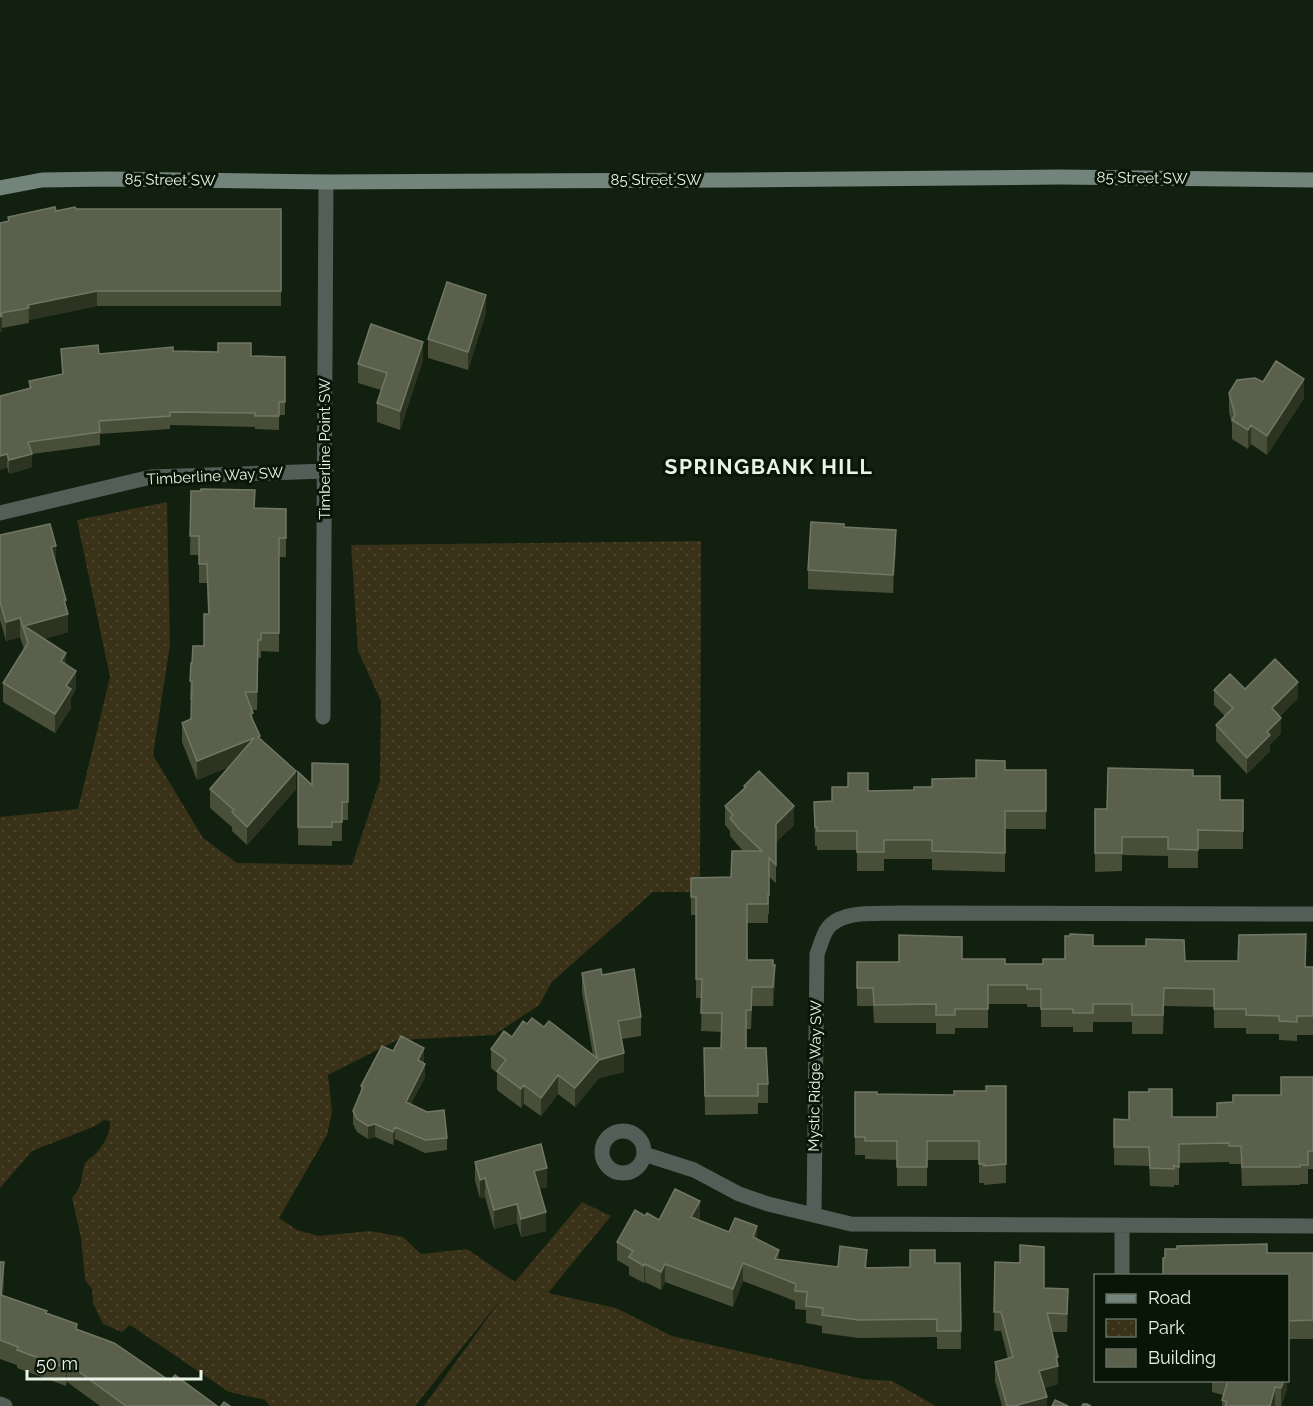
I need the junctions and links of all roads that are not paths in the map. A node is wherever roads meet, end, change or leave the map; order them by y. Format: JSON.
{"nodes":[{"id":1,"x":1313,"y":180,"type":"edge"},
{"id":2,"x":326,"y":182,"type":"junction"},
{"id":3,"x":0,"y":188,"type":"edge"},
{"id":4,"x":326,"y":471,"type":"junction"},
{"id":5,"x":0,"y":513,"type":"edge"},
{"id":6,"x":323,"y":717,"type":"dead end"},
{"id":7,"x":1313,"y":914,"type":"edge"},
{"id":8,"x":644,"y":1154,"type":"dead end"},
{"id":9,"x":814,"y":1214,"type":"junction"},
{"id":10,"x":1313,"y":1226,"type":"edge"},
{"id":11,"x":1122,"y":1227,"type":"junction"},
{"id":12,"x":1122,"y":1274,"type":"edge"},
{"id":13,"x":0,"y":1404,"type":"edge"},
{"id":14,"x":5,"y":1406,"type":"edge"}],
"edges":[{"from":1,"to":2,"type":"street","name":"85 Street SW"},
{"from":2,"to":3,"type":"street","name":"85 Street SW"},
{"from":2,"to":4,"type":"street","name":"Timberline Point SW"},
{"from":4,"to":5,"type":"street","name":"Timberline Way SW"},
{"from":4,"to":6,"type":"street","name":"Timberline Point SW"},
{"from":7,"to":9,"type":"street","name":"Mystic Ridge Way SW"},
{"from":8,"to":9,"type":"street"},
{"from":9,"to":11,"type":"street"},
{"from":10,"to":11,"type":"street"},
{"from":11,"to":12,"type":"street"},
{"from":13,"to":14,"type":"street"}]}
